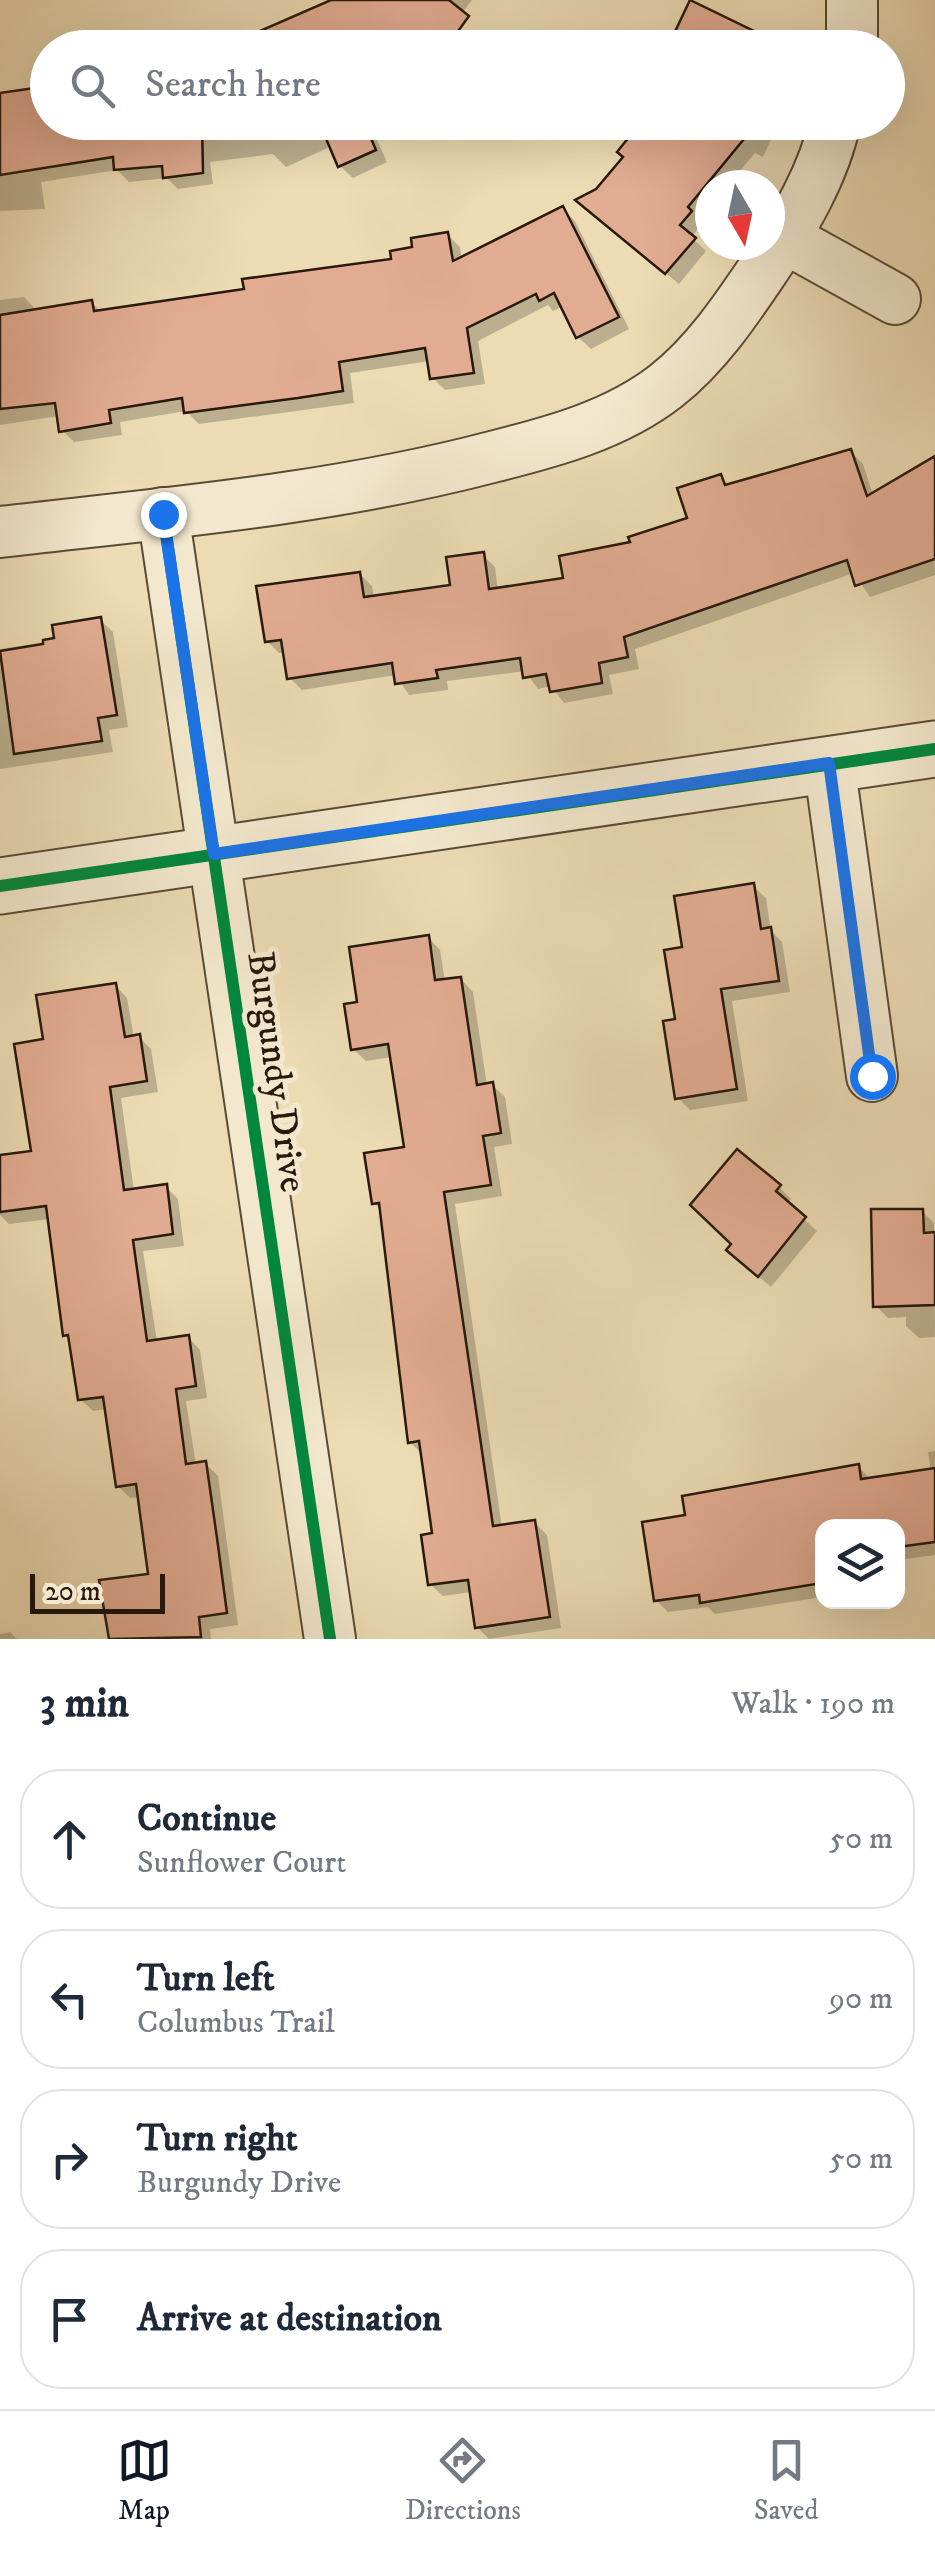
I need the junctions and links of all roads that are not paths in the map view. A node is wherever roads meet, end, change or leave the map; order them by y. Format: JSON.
{"nodes":[{"id":1,"x":852,"y":0,"type":"edge"},
{"id":2,"x":852,"y":30,"type":"edge"},
{"id":3,"x":831,"y":140,"type":"edge"},
{"id":4,"x":785,"y":238,"type":"joint"},
{"id":5,"x":770,"y":260,"type":"edge"},
{"id":6,"x":895,"y":299,"type":"dead end"},
{"id":7,"x":163,"y":514,"type":"junction"},
{"id":8,"x":0,"y":532,"type":"edge"},
{"id":9,"x":935,"y":749,"type":"edge"},
{"id":10,"x":829,"y":763,"type":"junction"},
{"id":11,"x":214,"y":854,"type":"junction"},
{"id":12,"x":0,"y":886,"type":"edge"},
{"id":13,"x":872,"y":1076,"type":"dead end"},
{"id":14,"x":330,"y":1639,"type":"edge"}],
"edges":[{"from":1,"to":2,"type":"street"},
{"from":3,"to":4,"type":"street"},
{"from":4,"to":6,"type":"street"},
{"from":5,"to":7,"type":"street"},
{"from":7,"to":8,"type":"street"},
{"from":7,"to":11,"type":"street","name":"Burgundy Drive"},
{"from":9,"to":10,"type":"street"},
{"from":10,"to":11,"type":"street"},
{"from":10,"to":13,"type":"street"},
{"from":11,"to":12,"type":"street"},
{"from":11,"to":14,"type":"street","name":"Burgundy Drive"}]}
